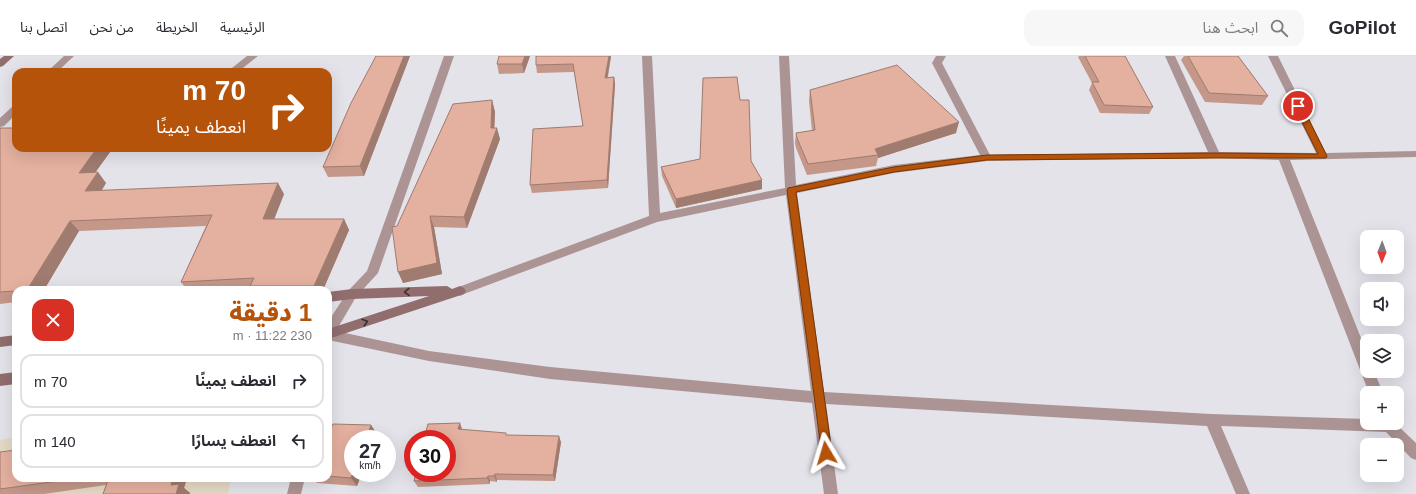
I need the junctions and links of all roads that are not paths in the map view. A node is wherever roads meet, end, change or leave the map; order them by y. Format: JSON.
{"nodes":[{"id":1,"x":9,"y":56,"type":"edge"},
{"id":2,"x":69,"y":56,"type":"edge"},
{"id":3,"x":254,"y":56,"type":"edge"},
{"id":4,"x":449,"y":56,"type":"edge"},
{"id":5,"x":646,"y":56,"type":"edge"},
{"id":6,"x":784,"y":56,"type":"edge"},
{"id":7,"x":941,"y":56,"type":"edge"},
{"id":8,"x":1170,"y":56,"type":"edge"},
{"id":9,"x":1273,"y":56,"type":"edge"},
{"id":10,"x":0,"y":64,"type":"edge"},
{"id":11,"x":56,"y":68,"type":"edge"},
{"id":12,"x":238,"y":68,"type":"edge"},
{"id":13,"x":12,"y":112,"type":"edge"},
{"id":14,"x":0,"y":124,"type":"edge"},
{"id":15,"x":1416,"y":154,"type":"edge"},
{"id":16,"x":1216,"y":155,"type":"junction"},
{"id":17,"x":1323,"y":156,"type":"junction"},
{"id":18,"x":1283,"y":157,"type":"junction"},
{"id":19,"x":987,"y":158,"type":"junction"},
{"id":20,"x":791,"y":190,"type":"junction"},
{"id":21,"x":655,"y":218,"type":"junction"},
{"id":22,"x":460,"y":291,"type":"junction"},
{"id":23,"x":352,"y":294,"type":"junction"},
{"id":24,"x":332,"y":296,"type":"edge"},
{"id":25,"x":332,"y":327,"type":"edge"},
{"id":26,"x":332,"y":333,"type":"edge"},
{"id":27,"x":332,"y":335,"type":"edge"},
{"id":28,"x":12,"y":340,"type":"edge"},
{"id":29,"x":0,"y":342,"type":"edge"},
{"id":30,"x":1360,"y":353,"type":"edge"},
{"id":31,"x":12,"y":378,"type":"edge"},
{"id":32,"x":0,"y":380,"type":"edge"},
{"id":33,"x":820,"y":398,"type":"junction"},
{"id":34,"x":1211,"y":420,"type":"junction"},
{"id":35,"x":1360,"y":424,"type":"edge"},
{"id":36,"x":1393,"y":430,"type":"edge"},
{"id":37,"x":1416,"y":453,"type":"edge"},
{"id":38,"x":297,"y":482,"type":"edge"},
{"id":39,"x":294,"y":494,"type":"edge"},
{"id":40,"x":831,"y":494,"type":"edge"},
{"id":41,"x":1243,"y":494,"type":"edge"}],
"edges":[{"from":1,"to":10,"type":"street"},
{"from":2,"to":11,"type":"street"},
{"from":3,"to":12,"type":"street"},
{"from":4,"to":23,"type":"street"},
{"from":5,"to":21,"type":"street"},
{"from":6,"to":20,"type":"street"},
{"from":7,"to":19,"type":"street"},
{"from":8,"to":16,"type":"street"},
{"from":9,"to":17,"type":"street"},
{"from":13,"to":14,"type":"street"},
{"from":15,"to":17,"type":"street"},
{"from":16,"to":18,"type":"street"},
{"from":16,"to":19,"type":"street"},
{"from":17,"to":18,"type":"street"},
{"from":18,"to":30,"type":"street"},
{"from":19,"to":20,"type":"street"},
{"from":20,"to":21,"type":"street"},
{"from":20,"to":33,"type":"street"},
{"from":21,"to":22,"type":"street"},
{"from":22,"to":23,"type":"street","one_way":true},
{"from":26,"to":22,"type":"street","one_way":true},
{"from":23,"to":24,"type":"street"},
{"from":23,"to":25,"type":"street"},
{"from":27,"to":33,"type":"street"},
{"from":28,"to":29,"type":"street"},
{"from":31,"to":32,"type":"street"},
{"from":33,"to":34,"type":"street"},
{"from":33,"to":40,"type":"street"},
{"from":34,"to":35,"type":"street"},
{"from":34,"to":41,"type":"street"},
{"from":36,"to":37,"type":"street"},
{"from":38,"to":39,"type":"street"}]}
